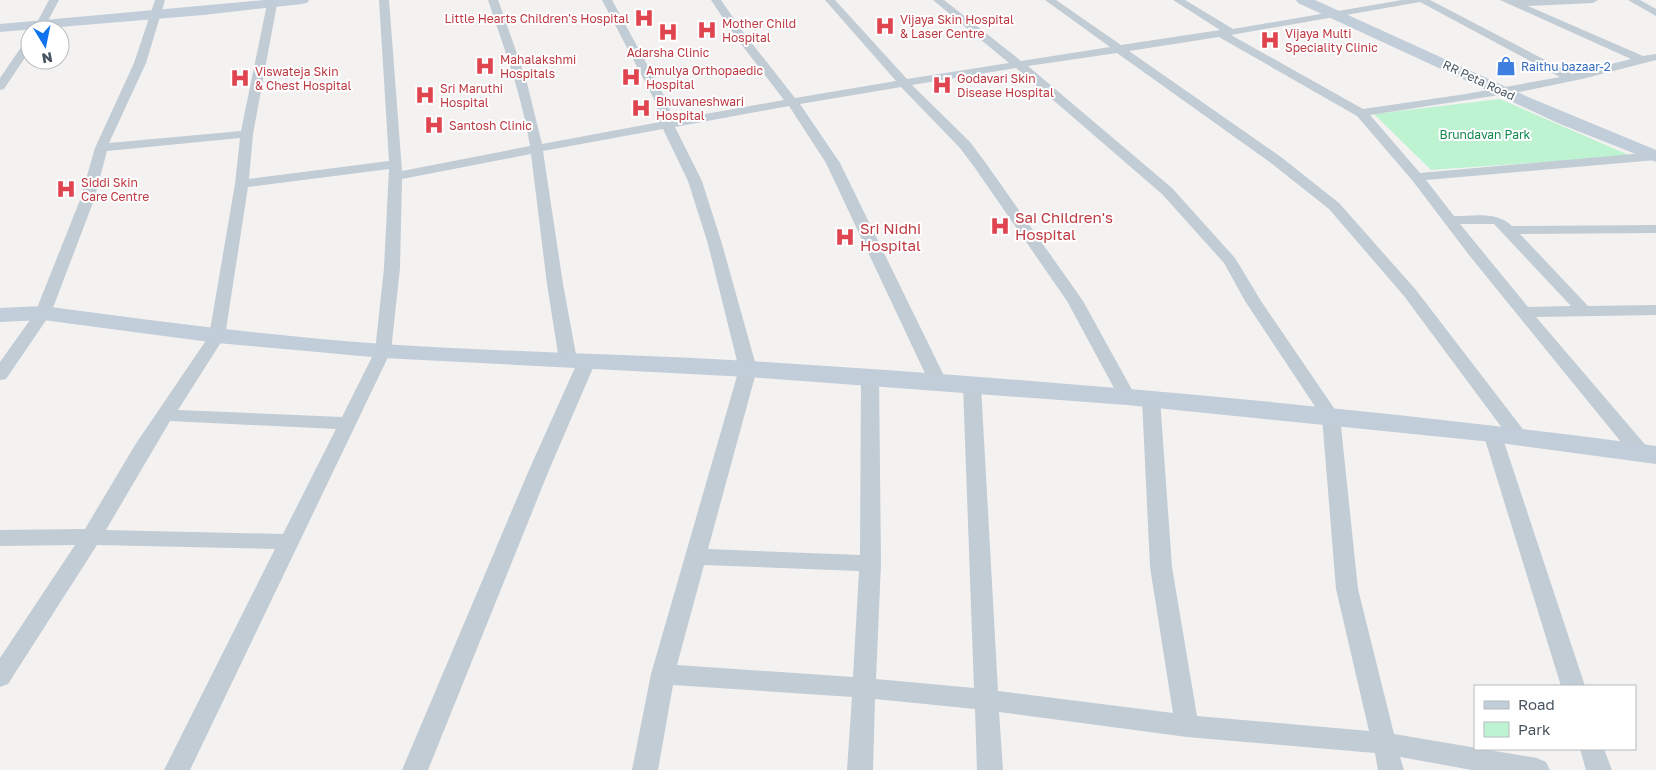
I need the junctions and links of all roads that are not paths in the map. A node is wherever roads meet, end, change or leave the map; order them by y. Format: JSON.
{"nodes":[{"id":1,"x":54,"y":0,"type":"edge"},
{"id":2,"x":160,"y":0,"type":"edge"},
{"id":3,"x":302,"y":0,"type":"edge"},
{"id":4,"x":384,"y":0,"type":"edge"},
{"id":5,"x":493,"y":0,"type":"edge"},
{"id":6,"x":608,"y":0,"type":"edge"},
{"id":7,"x":716,"y":0,"type":"edge"},
{"id":8,"x":830,"y":0,"type":"edge"},
{"id":9,"x":938,"y":0,"type":"edge"},
{"id":10,"x":1050,"y":0,"type":"edge"},
{"id":11,"x":1178,"y":0,"type":"edge"},
{"id":12,"x":1303,"y":0,"type":"edge"},
{"id":13,"x":1417,"y":0,"type":"edge"},
{"id":14,"x":1423,"y":0,"type":"edge"},
{"id":15,"x":1593,"y":0,"type":"edge"},
{"id":16,"x":1633,"y":0,"type":"edge"},
{"id":17,"x":275,"y":2,"type":"edge"},
{"id":18,"x":1510,"y":2,"type":"edge"},
{"id":19,"x":1656,"y":13,"type":"edge"},
{"id":20,"x":156,"y":15,"type":"junction"},
{"id":21,"x":1338,"y":16,"type":"junction"},
{"id":22,"x":44,"y":20,"type":"edge"},
{"id":23,"x":70,"y":24,"type":"edge"},
{"id":24,"x":0,"y":28,"type":"edge"},
{"id":25,"x":20,"y":28,"type":"edge"},
{"id":26,"x":1224,"y":32,"type":"junction"},
{"id":27,"x":1121,"y":50,"type":"junction"},
{"id":28,"x":20,"y":57,"type":"edge"},
{"id":29,"x":1656,"y":57,"type":"edge"},
{"id":30,"x":1641,"y":60,"type":"junction"},
{"id":31,"x":1018,"y":64,"type":"junction"},
{"id":32,"x":1656,"y":66,"type":"edge"},
{"id":33,"x":1571,"y":78,"type":"junction"},
{"id":34,"x":904,"y":83,"type":"junction"},
{"id":35,"x":0,"y":87,"type":"edge"},
{"id":36,"x":1504,"y":92,"type":"junction"},
{"id":37,"x":791,"y":102,"type":"junction"},
{"id":38,"x":1361,"y":113,"type":"junction"},
{"id":39,"x":667,"y":124,"type":"junction"},
{"id":40,"x":247,"y":134,"type":"junction"},
{"id":41,"x":101,"y":148,"type":"junction"},
{"id":42,"x":536,"y":148,"type":"junction"},
{"id":43,"x":1656,"y":156,"type":"edge"},
{"id":44,"x":396,"y":170,"type":"junction"},
{"id":45,"x":1417,"y":177,"type":"junction"},
{"id":46,"x":242,"y":184,"type":"junction"},
{"id":47,"x":1450,"y":220,"type":"junction"},
{"id":48,"x":1656,"y":229,"type":"edge"},
{"id":49,"x":1508,"y":230,"type":"junction"},
{"id":50,"x":1656,"y":310,"type":"edge"},
{"id":51,"x":1584,"y":311,"type":"junction"},
{"id":52,"x":1524,"y":312,"type":"junction"},
{"id":53,"x":43,"y":313,"type":"junction"},
{"id":54,"x":0,"y":315,"type":"edge"},
{"id":55,"x":217,"y":336,"type":"junction"},
{"id":56,"x":383,"y":351,"type":"junction"},
{"id":57,"x":577,"y":361,"type":"junction"},
{"id":58,"x":748,"y":370,"type":"junction"},
{"id":59,"x":0,"y":375,"type":"edge"},
{"id":60,"x":870,"y":378,"type":"junction"},
{"id":61,"x":939,"y":384,"type":"junction"},
{"id":62,"x":972,"y":386,"type":"junction"},
{"id":63,"x":1139,"y":398,"type":"junction"},
{"id":64,"x":165,"y":415,"type":"junction"},
{"id":65,"x":1331,"y":417,"type":"junction"},
{"id":66,"x":347,"y":423,"type":"junction"},
{"id":67,"x":1492,"y":433,"type":"junction"},
{"id":68,"x":1518,"y":436,"type":"junction"},
{"id":69,"x":1648,"y":454,"type":"edge"},
{"id":70,"x":91,"y":536,"type":"junction"},
{"id":71,"x":0,"y":538,"type":"edge"},
{"id":72,"x":290,"y":542,"type":"junction"},
{"id":73,"x":697,"y":557,"type":"junction"},
{"id":74,"x":870,"y":562,"type":"junction"},
{"id":75,"x":663,"y":674,"type":"junction"},
{"id":76,"x":0,"y":677,"type":"edge"},
{"id":77,"x":1573,"y":685,"type":"edge"},
{"id":78,"x":863,"y":688,"type":"junction"},
{"id":79,"x":987,"y":700,"type":"junction"},
{"id":80,"x":1187,"y":726,"type":"junction"},
{"id":81,"x":1384,"y":743,"type":"junction"},
{"id":82,"x":1592,"y":750,"type":"edge"},
{"id":83,"x":177,"y":770,"type":"edge"},
{"id":84,"x":415,"y":770,"type":"edge"},
{"id":85,"x":645,"y":770,"type":"edge"},
{"id":86,"x":860,"y":770,"type":"edge"},
{"id":87,"x":990,"y":770,"type":"edge"},
{"id":88,"x":1391,"y":770,"type":"edge"},
{"id":89,"x":1538,"y":770,"type":"edge"},
{"id":90,"x":1599,"y":770,"type":"edge"}],
"edges":[{"from":1,"to":22,"type":"street"},
{"from":2,"to":20,"type":"street"},
{"from":3,"to":17,"type":"main road"},
{"from":4,"to":44,"type":"street"},
{"from":5,"to":42,"type":"street"},
{"from":6,"to":39,"type":"street"},
{"from":7,"to":37,"type":"street"},
{"from":8,"to":34,"type":"street"},
{"from":9,"to":31,"type":"street"},
{"from":10,"to":27,"type":"street"},
{"from":11,"to":26,"type":"street"},
{"from":12,"to":21,"type":"main road","name":"RR Peta Road"},
{"from":13,"to":21,"type":"street"},
{"from":14,"to":33,"type":"street"},
{"from":15,"to":18,"type":"street"},
{"from":16,"to":19,"type":"street"},
{"from":17,"to":20,"type":"main road"},
{"from":17,"to":40,"type":"street"},
{"from":18,"to":30,"type":"street"},
{"from":20,"to":23,"type":"main road"},
{"from":20,"to":41,"type":"street"},
{"from":21,"to":26,"type":"street"},
{"from":21,"to":36,"type":"main road","name":"RR Peta Road"},
{"from":24,"to":25,"type":"main road"},
{"from":26,"to":27,"type":"street"},
{"from":26,"to":38,"type":"street"},
{"from":27,"to":31,"type":"street"},
{"from":27,"to":68,"type":"street"},
{"from":28,"to":35,"type":"street"},
{"from":29,"to":30,"type":"street"},
{"from":30,"to":32,"type":"street"},
{"from":30,"to":33,"type":"street"},
{"from":31,"to":34,"type":"street"},
{"from":31,"to":65,"type":"street"},
{"from":33,"to":36,"type":"street"},
{"from":34,"to":37,"type":"street"},
{"from":34,"to":63,"type":"street"},
{"from":36,"to":38,"type":"street"},
{"from":36,"to":43,"type":"main road","name":"RR Peta Road"},
{"from":37,"to":39,"type":"street"},
{"from":37,"to":61,"type":"street"},
{"from":38,"to":45,"type":"street"},
{"from":39,"to":42,"type":"street"},
{"from":39,"to":58,"type":"street"},
{"from":40,"to":41,"type":"street"},
{"from":40,"to":46,"type":"street"},
{"from":41,"to":53,"type":"street"},
{"from":42,"to":44,"type":"street"},
{"from":42,"to":57,"type":"street"},
{"from":43,"to":45,"type":"street"},
{"from":44,"to":46,"type":"street"},
{"from":44,"to":56,"type":"street"},
{"from":45,"to":47,"type":"street"},
{"from":46,"to":55,"type":"street"},
{"from":47,"to":49,"type":"street"},
{"from":47,"to":52,"type":"street"},
{"from":48,"to":49,"type":"street"},
{"from":49,"to":51,"type":"street"},
{"from":50,"to":51,"type":"street"},
{"from":51,"to":52,"type":"street"},
{"from":52,"to":69,"type":"street"},
{"from":53,"to":54,"type":"main road"},
{"from":53,"to":55,"type":"main road"},
{"from":53,"to":59,"type":"street"},
{"from":55,"to":56,"type":"main road"},
{"from":55,"to":64,"type":"street"},
{"from":56,"to":57,"type":"main road"},
{"from":56,"to":66,"type":"street"},
{"from":57,"to":58,"type":"main road"},
{"from":57,"to":84,"type":"street"},
{"from":58,"to":60,"type":"main road"},
{"from":58,"to":73,"type":"street"},
{"from":60,"to":61,"type":"main road"},
{"from":60,"to":74,"type":"street"},
{"from":61,"to":62,"type":"main road"},
{"from":62,"to":63,"type":"main road"},
{"from":62,"to":79,"type":"street"},
{"from":63,"to":65,"type":"main road"},
{"from":63,"to":80,"type":"street"},
{"from":64,"to":66,"type":"street"},
{"from":64,"to":70,"type":"street"},
{"from":65,"to":67,"type":"main road"},
{"from":65,"to":81,"type":"street"},
{"from":66,"to":72,"type":"street"},
{"from":67,"to":68,"type":"main road"},
{"from":67,"to":77,"type":"street"},
{"from":68,"to":69,"type":"main road"},
{"from":70,"to":71,"type":"street"},
{"from":70,"to":72,"type":"street"},
{"from":70,"to":76,"type":"street"},
{"from":72,"to":83,"type":"street"},
{"from":73,"to":74,"type":"street"},
{"from":73,"to":75,"type":"street"},
{"from":74,"to":78,"type":"street"},
{"from":75,"to":78,"type":"street"},
{"from":75,"to":85,"type":"street"},
{"from":78,"to":79,"type":"street"},
{"from":78,"to":86,"type":"street"},
{"from":79,"to":80,"type":"street"},
{"from":79,"to":87,"type":"street"},
{"from":80,"to":81,"type":"street"},
{"from":81,"to":88,"type":"street"},
{"from":81,"to":89,"type":"street"},
{"from":82,"to":90,"type":"street"}]}
